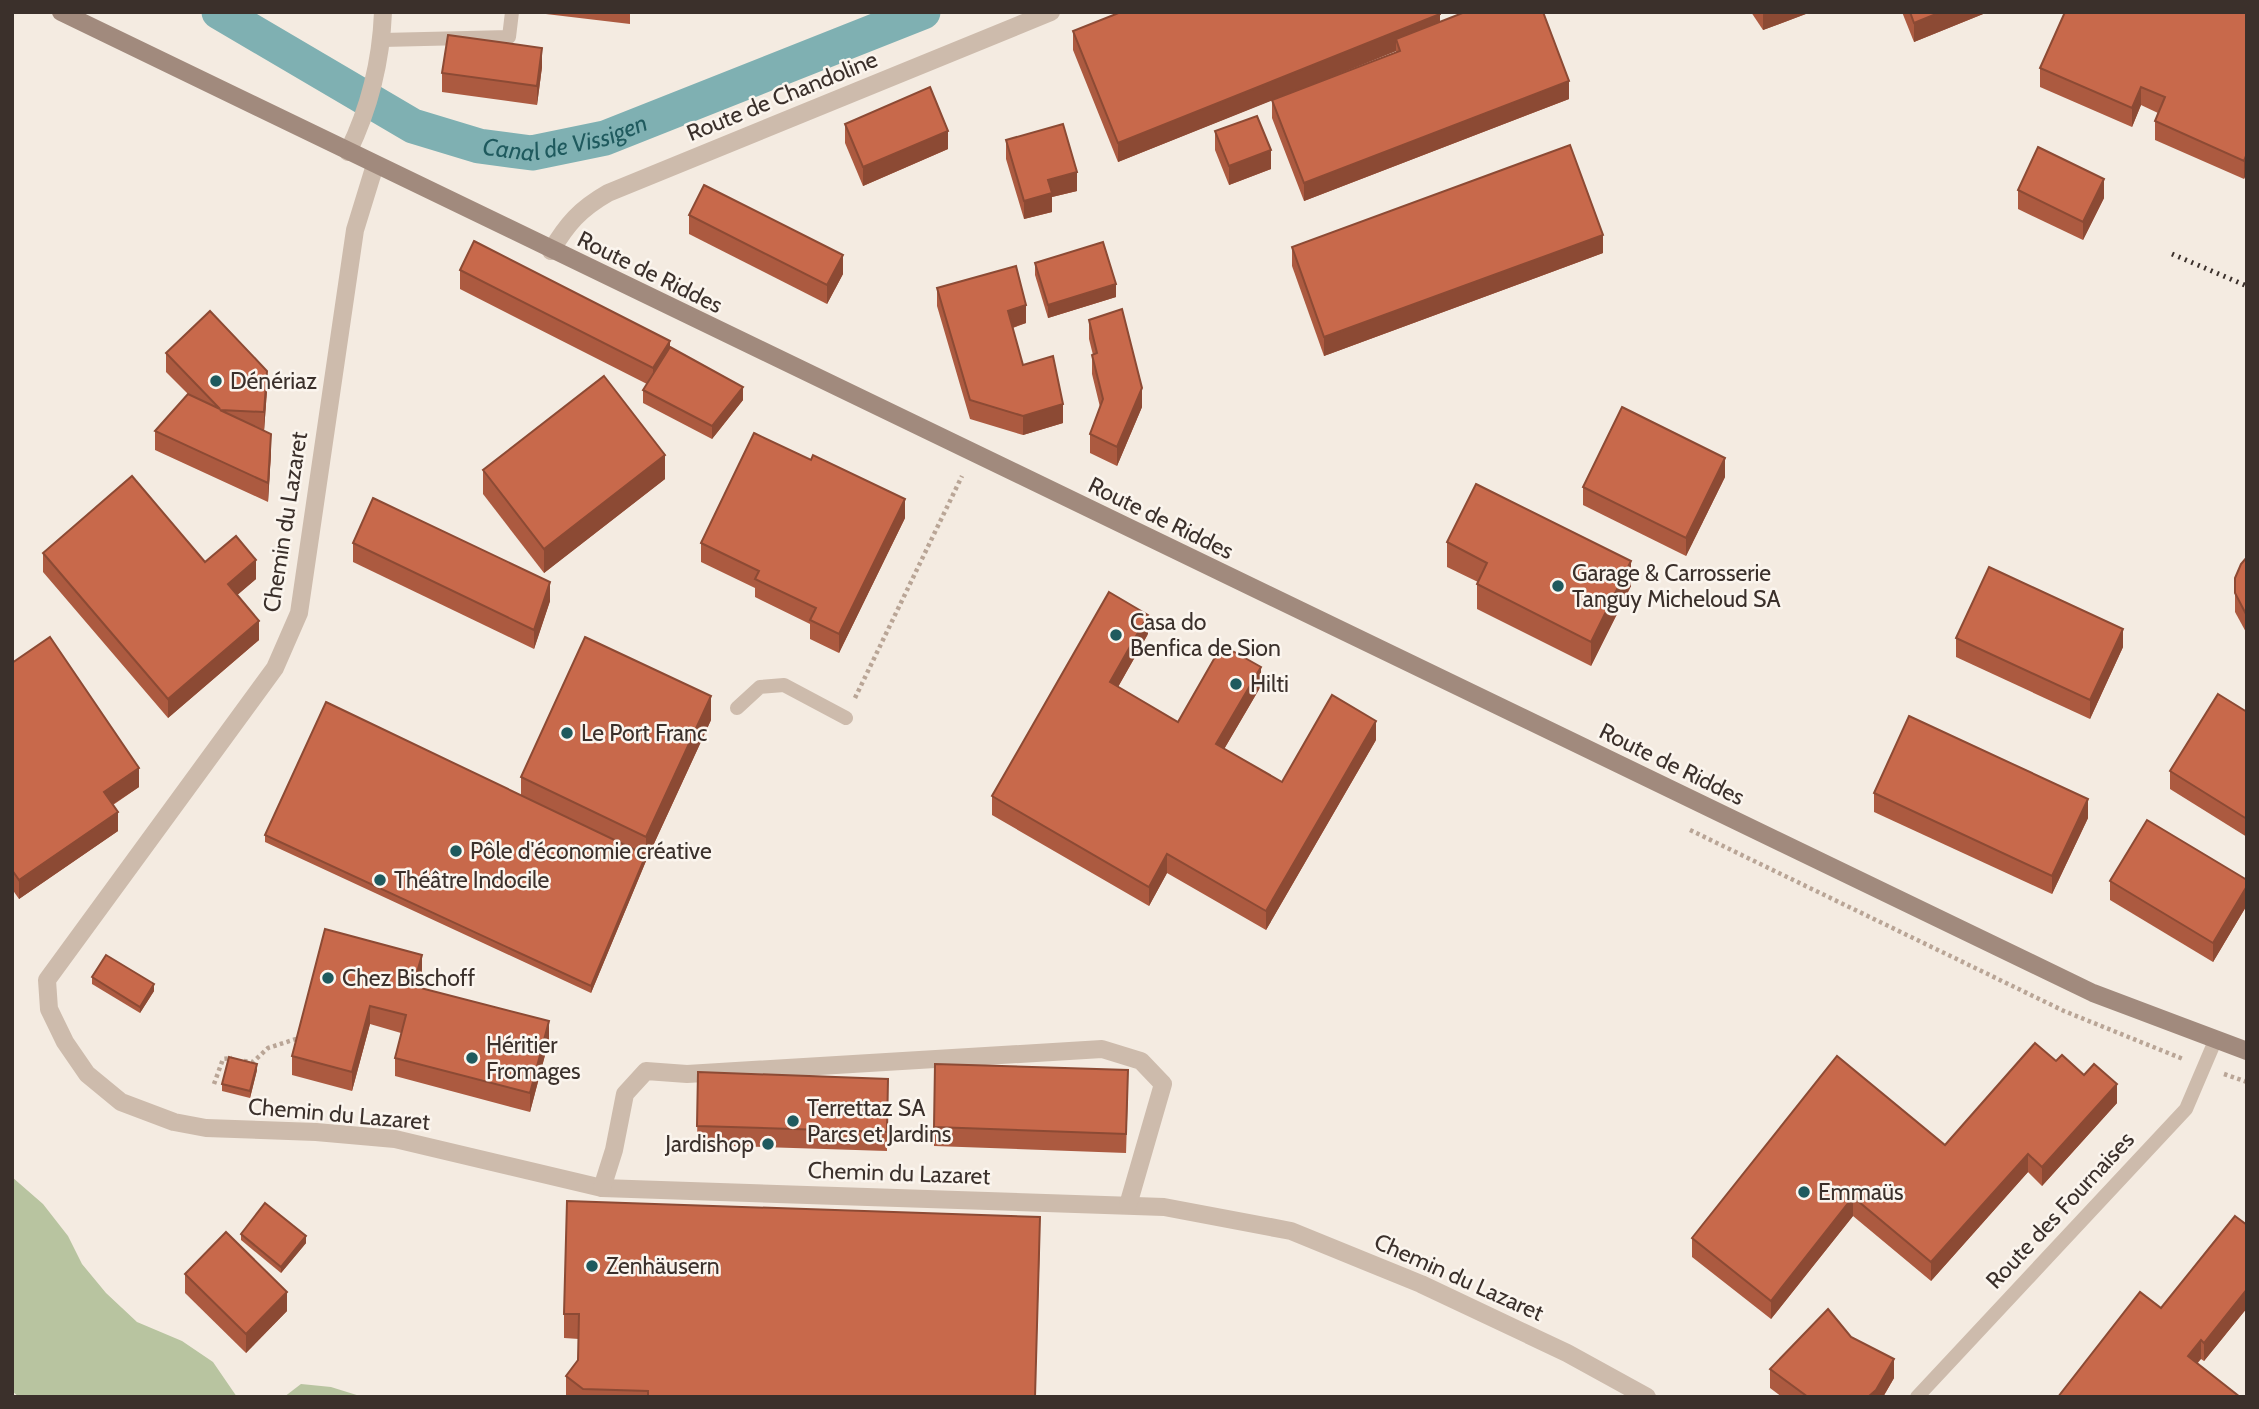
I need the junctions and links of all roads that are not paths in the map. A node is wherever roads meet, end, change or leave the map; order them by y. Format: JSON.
{"nodes":[{"id":1,"x":61,"y":12,"type":"edge"},
{"id":2,"x":383,"y":12,"type":"edge"},
{"id":3,"x":512,"y":12,"type":"edge"},
{"id":4,"x":1051,"y":12,"type":"edge"},
{"id":5,"x":382,"y":40,"type":"junction"},
{"id":6,"x":348,"y":152,"type":"junction"},
{"id":7,"x":375,"y":165,"type":"junction"},
{"id":8,"x":551,"y":251,"type":"junction"},
{"id":9,"x":737,"y":708,"type":"dead end"},
{"id":10,"x":846,"y":718,"type":"road end"},
{"id":11,"x":2215,"y":1041,"type":"junction"},
{"id":12,"x":2247,"y":1051,"type":"edge"},
{"id":13,"x":601,"y":1188,"type":"junction"},
{"id":14,"x":1128,"y":1205,"type":"junction"},
{"id":15,"x":1647,"y":1397,"type":"edge"},
{"id":16,"x":1917,"y":1397,"type":"edge"}],
"edges":[{"from":1,"to":6,"type":"street","name":"Route de Riddes"},
{"from":2,"to":5,"type":"street"},
{"from":3,"to":5,"type":"lane"},
{"from":4,"to":8,"type":"street","name":"Route de Chandoline"},
{"from":5,"to":6,"type":"street"},
{"from":6,"to":7,"type":"street","name":"Route de Riddes"},
{"from":7,"to":8,"type":"street","name":"Route de Riddes"},
{"from":7,"to":13,"type":"street","name":"Chemin du Lazaret"},
{"from":8,"to":11,"type":"street","name":"Route de Riddes"},
{"from":9,"to":10,"type":"lane"},
{"from":11,"to":12,"type":"street","name":"Route de Riddes"},
{"from":11,"to":16,"type":"lane","name":"Route des Fournaises"},
{"from":13,"to":14,"type":"street","name":"Chemin du Lazaret"},
{"from":13,"to":14,"type":"street"},
{"from":14,"to":15,"type":"street","name":"Chemin du Lazaret"}]}
